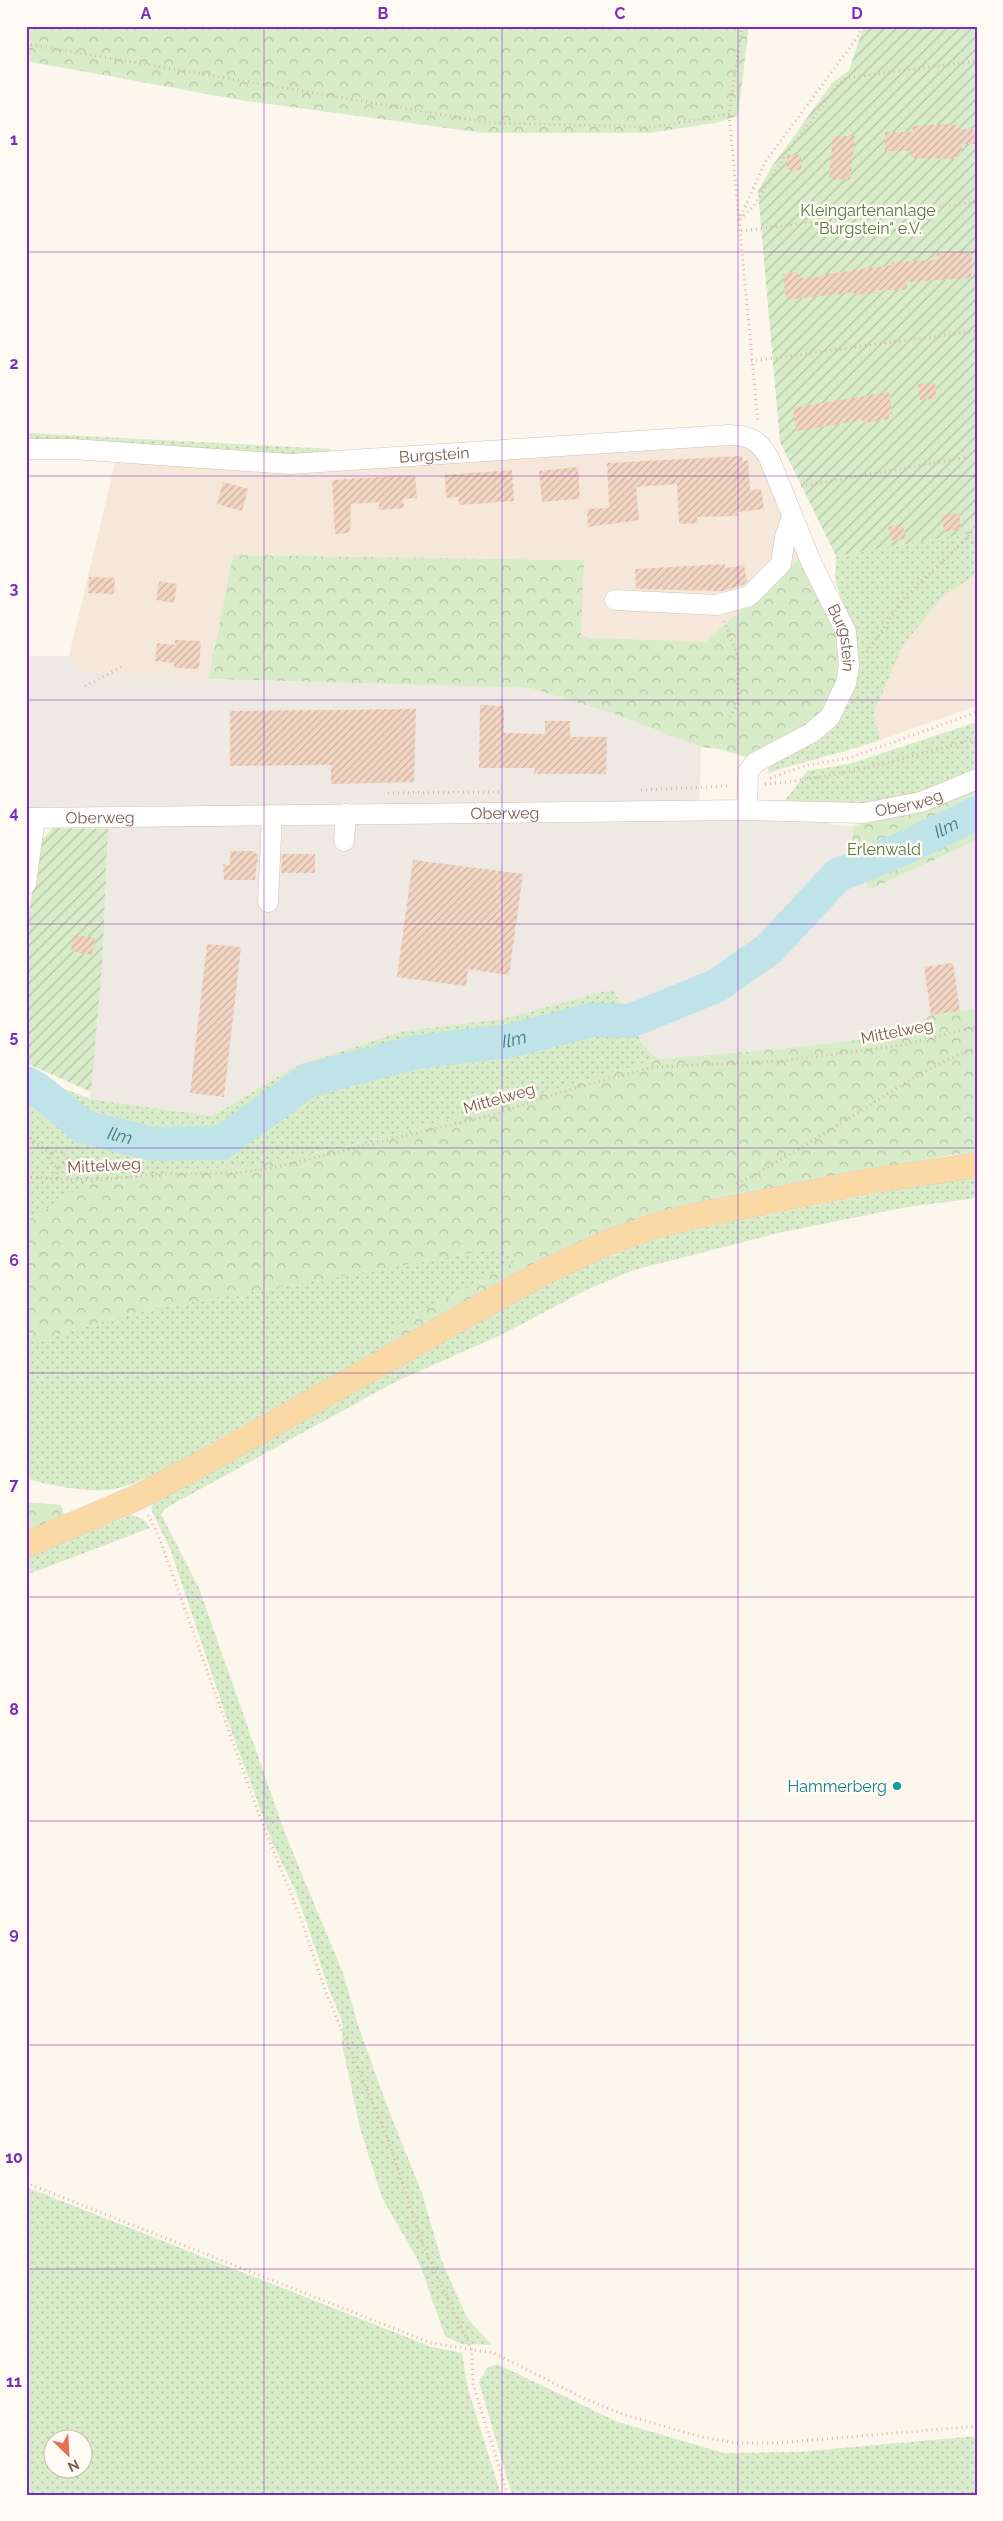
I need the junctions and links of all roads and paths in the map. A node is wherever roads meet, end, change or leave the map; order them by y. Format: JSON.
{"nodes":[{"id":1,"x":742,"y":26,"type":"edge"},
{"id":2,"x":861,"y":26,"type":"edge"},
{"id":3,"x":26,"y":44,"type":"edge"},
{"id":4,"x":977,"y":62,"type":"edge"},
{"id":5,"x":729,"y":114,"type":"junction"},
{"id":6,"x":977,"y":202,"type":"edge"},
{"id":7,"x":740,"y":219,"type":"junction"},
{"id":8,"x":741,"y":231,"type":"junction"},
{"id":9,"x":977,"y":331,"type":"edge"},
{"id":10,"x":751,"y":360,"type":"junction"},
{"id":11,"x":754,"y":438,"type":"junction"},
{"id":12,"x":26,"y":449,"type":"edge"},
{"id":13,"x":968,"y":457,"type":"dead end"},
{"id":14,"x":781,"y":490,"type":"junction"},
{"id":15,"x":792,"y":517,"type":"junction"},
{"id":16,"x":977,"y":524,"type":"edge"},
{"id":17,"x":614,"y":600,"type":"dead end"},
{"id":18,"x":717,"y":605,"type":"junction"},
{"id":19,"x":849,"y":666,"type":"junction"},
{"id":20,"x":122,"y":667,"type":"dead end"},
{"id":21,"x":85,"y":686,"type":"dead end"},
{"id":22,"x":977,"y":712,"type":"edge"},
{"id":23,"x":729,"y":718,"type":"dead end"},
{"id":24,"x":977,"y":738,"type":"edge"},
{"id":25,"x":977,"y":779,"type":"edge"},
{"id":26,"x":747,"y":786,"type":"junction"},
{"id":27,"x":747,"y":810,"type":"junction"},
{"id":28,"x":346,"y":814,"type":"junction"},
{"id":29,"x":272,"y":815,"type":"junction"},
{"id":30,"x":31,"y":818,"type":"edge"},
{"id":31,"x":344,"y":842,"type":"dead end"},
{"id":32,"x":26,"y":884,"type":"edge"},
{"id":33,"x":268,"y":902,"type":"dead end"},
{"id":34,"x":977,"y":1026,"type":"edge"},
{"id":35,"x":977,"y":1048,"type":"edge"},
{"id":36,"x":26,"y":1135,"type":"edge"},
{"id":37,"x":51,"y":1154,"type":"junction"},
{"id":38,"x":977,"y":1165,"type":"edge"},
{"id":39,"x":58,"y":1167,"type":"junction"},
{"id":40,"x":26,"y":1177,"type":"edge"},
{"id":41,"x":56,"y":1180,"type":"junction"},
{"id":42,"x":732,"y":1187,"type":"dead end"},
{"id":43,"x":138,"y":1496,"type":"junction"},
{"id":44,"x":26,"y":1545,"type":"edge"},
{"id":45,"x":26,"y":2183,"type":"edge"},
{"id":46,"x":472,"y":2351,"type":"junction"},
{"id":47,"x":977,"y":2426,"type":"edge"},
{"id":48,"x":508,"y":2495,"type":"edge"}],
"edges":[{"from":1,"to":5,"type":"path"},
{"from":2,"to":7,"type":"path"},
{"from":3,"to":5,"type":"path"},
{"from":4,"to":7,"type":"path"},
{"from":5,"to":7,"type":"path"},
{"from":6,"to":8,"type":"path"},
{"from":7,"to":8,"type":"path"},
{"from":8,"to":10,"type":"path"},
{"from":9,"to":10,"type":"path"},
{"from":10,"to":11,"type":"path"},
{"from":11,"to":12,"type":"street","name":"Burgstein"},
{"from":11,"to":14,"type":"street","name":"Burgstein"},
{"from":13,"to":14,"type":"path"},
{"from":14,"to":15,"type":"street","name":"Burgstein"},
{"from":15,"to":18,"type":"street"},
{"from":15,"to":19,"type":"street","name":"Burgstein"},
{"from":16,"to":19,"type":"path"},
{"from":17,"to":18,"type":"street"},
{"from":18,"to":23,"type":"path"},
{"from":19,"to":26,"type":"street","name":"Burgstein"},
{"from":20,"to":21,"type":"path"},
{"from":22,"to":26,"type":"path"},
{"from":24,"to":26,"type":"path"},
{"from":25,"to":27,"type":"street","name":"Oberweg"},
{"from":26,"to":27,"type":"street","name":"Burgstein"},
{"from":27,"to":28,"type":"street","name":"Oberweg"},
{"from":28,"to":29,"type":"street","name":"Oberweg"},
{"from":28,"to":31,"type":"street"},
{"from":29,"to":30,"type":"street","name":"Oberweg"},
{"from":29,"to":33,"type":"street"},
{"from":30,"to":32,"type":"street"},
{"from":34,"to":41,"type":"path","name":"Mittelweg"},
{"from":35,"to":42,"type":"path"},
{"from":36,"to":37,"type":"path"},
{"from":37,"to":39,"type":"path"},
{"from":37,"to":39,"type":"path"},
{"from":38,"to":43,"type":"main road"},
{"from":39,"to":41,"type":"path"},
{"from":40,"to":41,"type":"path","name":"Mittelweg"},
{"from":43,"to":44,"type":"main road"},
{"from":43,"to":46,"type":"path"},
{"from":45,"to":46,"type":"path"},
{"from":46,"to":47,"type":"path"},
{"from":46,"to":48,"type":"path"}]}
